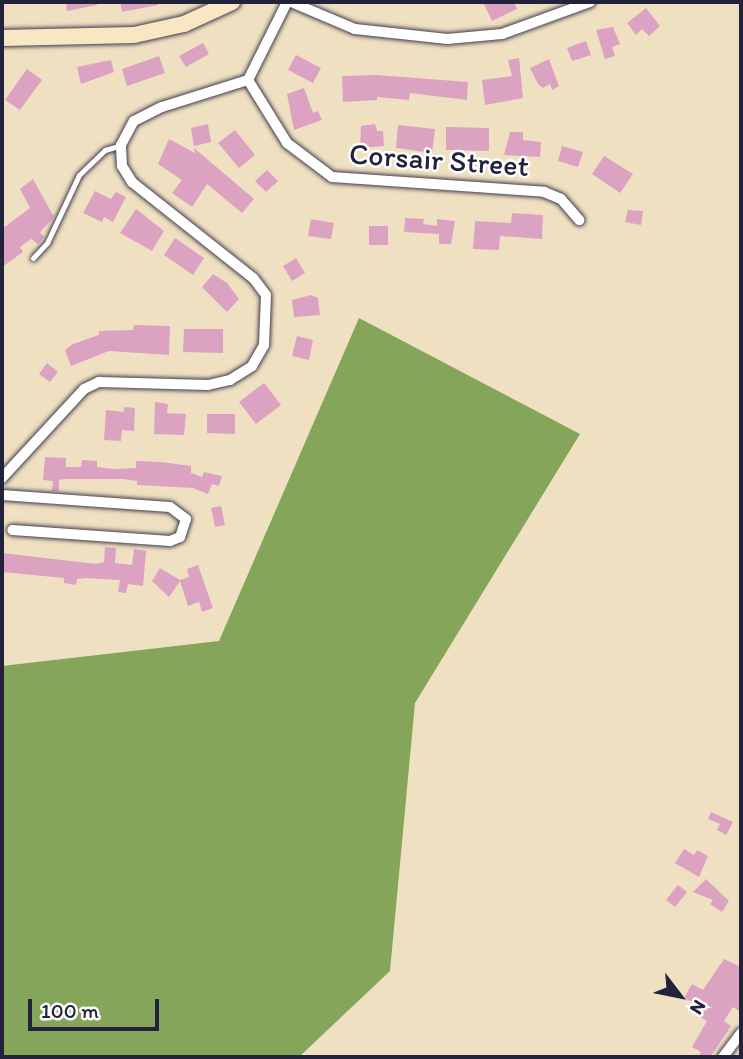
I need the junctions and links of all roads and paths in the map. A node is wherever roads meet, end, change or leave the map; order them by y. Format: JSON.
{"nodes":[{"id":1,"x":232,"y":2,"type":"edge"},
{"id":2,"x":289,"y":2,"type":"edge"},
{"id":3,"x":590,"y":2,"type":"edge"},
{"id":4,"x":2,"y":38,"type":"edge"},
{"id":5,"x":248,"y":80,"type":"junction"},
{"id":6,"x":121,"y":145,"type":"junction"},
{"id":7,"x":579,"y":220,"type":"dead end"},
{"id":8,"x":33,"y":258,"type":"dead end"},
{"id":9,"x":2,"y":478,"type":"edge"},
{"id":10,"x":2,"y":495,"type":"edge"},
{"id":11,"x":12,"y":530,"type":"dead end"},
{"id":12,"x":741,"y":1033,"type":"edge"},
{"id":13,"x":723,"y":1057,"type":"edge"}],
"edges":[{"from":1,"to":4,"type":"street"},
{"from":2,"to":3,"type":"street"},
{"from":2,"to":5,"type":"street"},
{"from":5,"to":6,"type":"street"},
{"from":5,"to":7,"type":"street","name":"Corsair Street"},
{"from":6,"to":8,"type":"lane"},
{"from":6,"to":9,"type":"street"},
{"from":10,"to":11,"type":"street"},
{"from":12,"to":13,"type":"street"}]}
